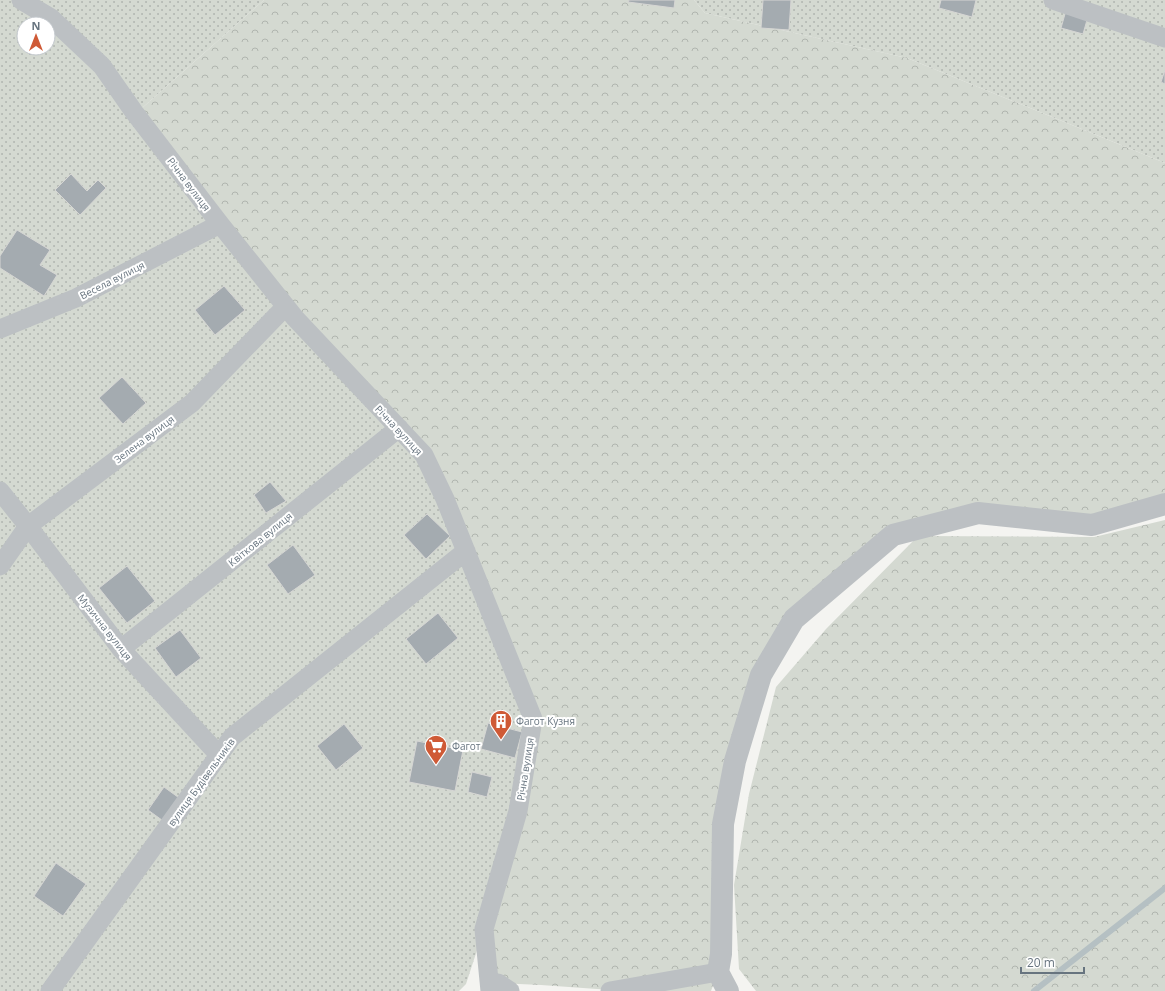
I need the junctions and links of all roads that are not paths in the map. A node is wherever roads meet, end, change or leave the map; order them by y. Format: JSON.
{"nodes":[{"id":1,"x":21,"y":0,"type":"edge"},
{"id":2,"x":1053,"y":0,"type":"edge"},
{"id":3,"x":1165,"y":38,"type":"edge"},
{"id":4,"x":220,"y":224,"type":"junction"},
{"id":5,"x":285,"y":307,"type":"junction"},
{"id":6,"x":0,"y":329,"type":"edge"},
{"id":7,"x":398,"y":428,"type":"junction"},
{"id":8,"x":0,"y":491,"type":"edge"},
{"id":9,"x":1165,"y":504,"type":"edge"},
{"id":10,"x":28,"y":526,"type":"junction"},
{"id":11,"x":466,"y":551,"type":"junction"},
{"id":12,"x":0,"y":566,"type":"edge"},
{"id":13,"x":121,"y":649,"type":"junction"},
{"id":14,"x":219,"y":755,"type":"junction"},
{"id":15,"x":723,"y":982,"type":"edge"},
{"id":16,"x":496,"y":989,"type":"edge"},
{"id":17,"x":50,"y":991,"type":"edge"},
{"id":18,"x":610,"y":991,"type":"edge"}],
"edges":[{"from":1,"to":4,"type":"street","name":"Річна вулиця"},
{"from":2,"to":3,"type":"street"},
{"from":4,"to":5,"type":"street","name":"Річна вулиця"},
{"from":4,"to":6,"type":"street","name":"Весела вулиця"},
{"from":5,"to":7,"type":"street","name":"Річна вулиця"},
{"from":5,"to":10,"type":"street","name":"Зелена вулиця"},
{"from":7,"to":11,"type":"street","name":"Річна вулиця"},
{"from":7,"to":13,"type":"street","name":"Квіткова вулиця"},
{"from":8,"to":10,"type":"street","name":"Музична вулиця"},
{"from":9,"to":15,"type":"street"},
{"from":10,"to":12,"type":"street","name":"Зелена вулиця"},
{"from":10,"to":13,"type":"street","name":"Музична вулиця"},
{"from":11,"to":14,"type":"street","name":"вулиця Будівельників"},
{"from":11,"to":16,"type":"street","name":"Річна вулиця"},
{"from":13,"to":14,"type":"street","name":"Музична вулиця"},
{"from":14,"to":17,"type":"street","name":"вулиця Будівельників"},
{"from":15,"to":18,"type":"street"}]}
